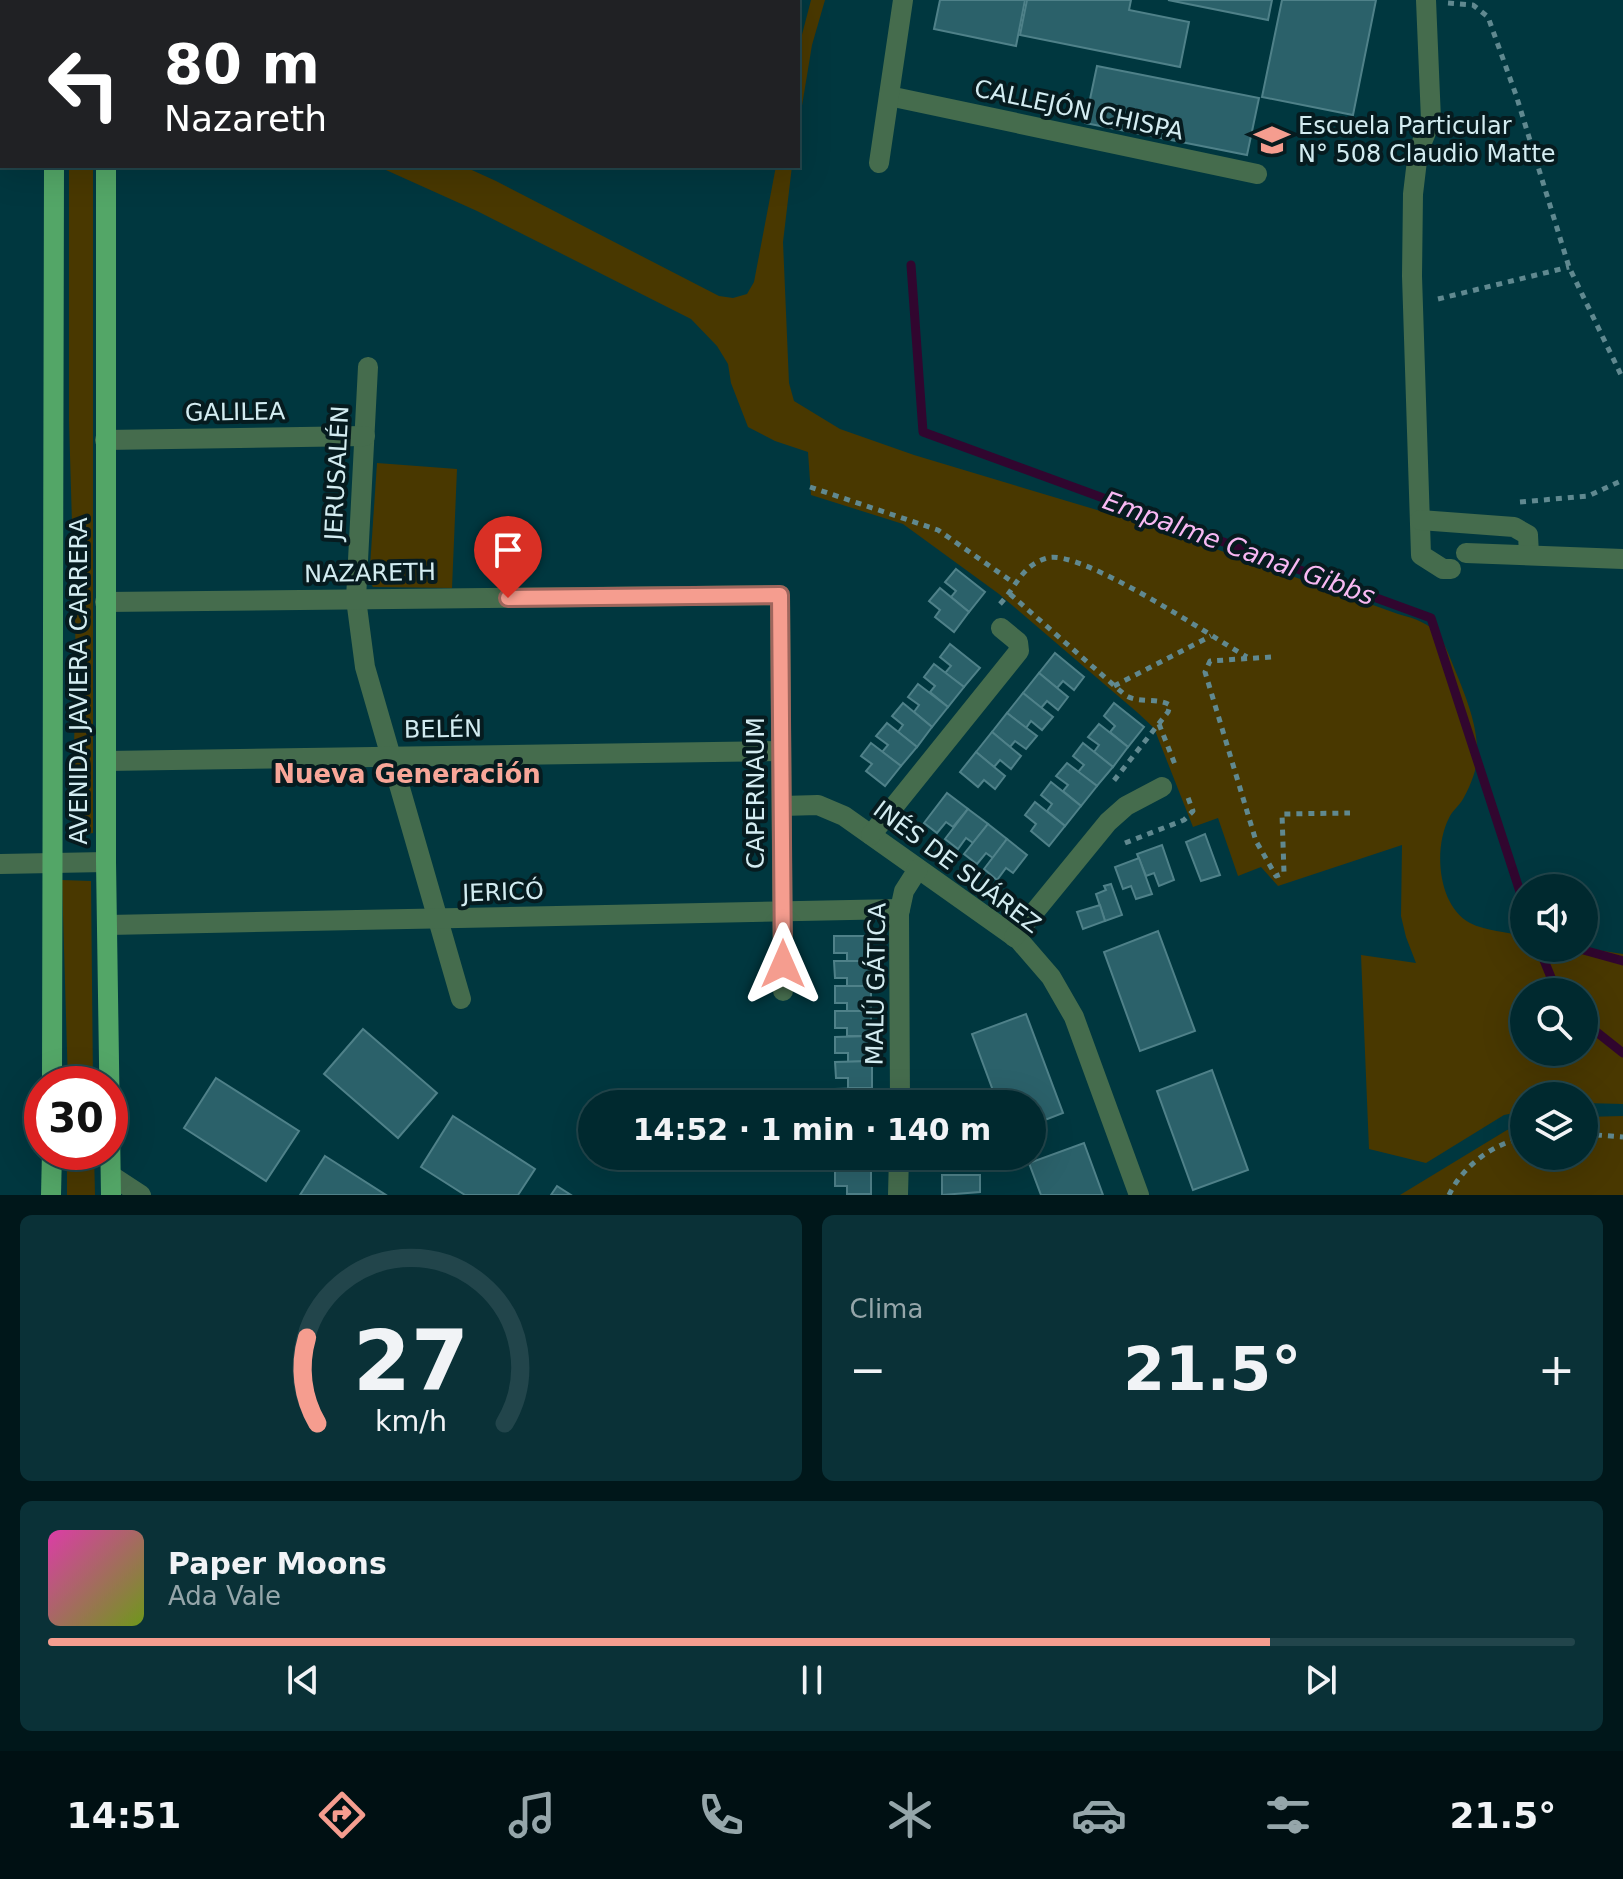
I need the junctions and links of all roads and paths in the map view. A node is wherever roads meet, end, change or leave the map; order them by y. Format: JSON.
{"nodes":[{"id":1,"x":903,"y":0,"type":"edge"},
{"id":2,"x":1426,"y":2,"type":"edge"},
{"id":3,"x":889,"y":96,"type":"junction"},
{"id":4,"x":879,"y":163,"type":"dead end"},
{"id":5,"x":54,"y":168,"type":"edge"},
{"id":6,"x":106,"y":168,"type":"edge"},
{"id":7,"x":1257,"y":174,"type":"dead end"},
{"id":8,"x":1569,"y":267,"type":"junction"},
{"id":9,"x":1413,"y":306,"type":"junction"},
{"id":10,"x":368,"y":367,"type":"dead end"},
{"id":11,"x":1623,"y":379,"type":"edge"},
{"id":12,"x":365,"y":436,"type":"junction"},
{"id":13,"x":105,"y":440,"type":"junction"},
{"id":14,"x":1623,"y":480,"type":"edge"},
{"id":15,"x":810,"y":487,"type":"dead end"},
{"id":16,"x":1512,"y":502,"type":"dead end"},
{"id":17,"x":1420,"y":520,"type":"junction"},
{"id":18,"x":1466,"y":553,"type":"dead end"},
{"id":19,"x":1529,"y":555,"type":"junction"},
{"id":20,"x":1623,"y":559,"type":"edge"},
{"id":21,"x":1451,"y":569,"type":"dead end"},
{"id":22,"x":1014,"y":583,"type":"junction"},
{"id":23,"x":1010,"y":594,"type":"junction"},
{"id":24,"x":780,"y":595,"type":"joint"},
{"id":25,"x":356,"y":599,"type":"junction"},
{"id":26,"x":105,"y":602,"type":"junction"},
{"id":27,"x":1001,"y":628,"type":"joint"},
{"id":28,"x":1211,"y":636,"type":"junction"},
{"id":29,"x":1247,"y":657,"type":"junction"},
{"id":30,"x":1271,"y":657,"type":"dead end"},
{"id":31,"x":1114,"y":686,"type":"junction"},
{"id":32,"x":781,"y":751,"type":"junction"},
{"id":33,"x":390,"y":756,"type":"junction"},
{"id":34,"x":106,"y":761,"type":"junction"},
{"id":35,"x":1111,"y":784,"type":"dead end"},
{"id":36,"x":1162,"y":787,"type":"dead end"},
{"id":37,"x":782,"y":806,"type":"junction"},
{"id":38,"x":1350,"y":813,"type":"dead end"},
{"id":39,"x":871,"y":835,"type":"junction"},
{"id":40,"x":106,"y":862,"type":"junction"},
{"id":41,"x":53,"y":863,"type":"junction"},
{"id":42,"x":0,"y":864,"type":"edge"},
{"id":43,"x":918,"y":869,"type":"junction"},
{"id":44,"x":900,"y":909,"type":"junction"},
{"id":45,"x":782,"y":910,"type":"junction"},
{"id":46,"x":437,"y":920,"type":"junction"},
{"id":47,"x":108,"y":925,"type":"junction"},
{"id":48,"x":1014,"y":937,"type":"junction"},
{"id":49,"x":783,"y":991,"type":"dead end"},
{"id":50,"x":461,"y":999,"type":"dead end"},
{"id":51,"x":52,"y":1066,"type":"edge"},
{"id":52,"x":900,"y":1090,"type":"edge"},
{"id":53,"x":1598,"y":1135,"type":"edge"},
{"id":54,"x":1623,"y":1137,"type":"edge"},
{"id":55,"x":1510,"y":1144,"type":"edge"},
{"id":56,"x":52,"y":1170,"type":"edge"},
{"id":57,"x":899,"y":1170,"type":"edge"},
{"id":58,"x":112,"y":1186,"type":"edge"},
{"id":59,"x":51,"y":1195,"type":"edge"},
{"id":60,"x":141,"y":1195,"type":"edge"},
{"id":61,"x":898,"y":1195,"type":"edge"},
{"id":62,"x":1139,"y":1195,"type":"edge"},
{"id":63,"x":1449,"y":1195,"type":"edge"}],
"edges":[{"from":1,"to":3,"type":"street"},
{"from":2,"to":8,"type":"path"},
{"from":2,"to":9,"type":"street"},
{"from":3,"to":4,"type":"street"},
{"from":3,"to":7,"type":"street","name":"CALLEJÓN CHISPA"},
{"from":5,"to":41,"type":"main road","name":"AVENIDA JAVIERA CARRERA"},
{"from":6,"to":13,"type":"main road","name":"AVENIDA JAVIERA CARRERA"},
{"from":8,"to":9,"type":"path"},
{"from":8,"to":11,"type":"path"},
{"from":9,"to":17,"type":"street"},
{"from":10,"to":12,"type":"street","name":"JERUSALÉN"},
{"from":12,"to":13,"type":"street","name":"GALILEA"},
{"from":12,"to":25,"type":"street","name":"JERUSALÉN"},
{"from":13,"to":26,"type":"main road","name":"AVENIDA JAVIERA CARRERA"},
{"from":14,"to":16,"type":"path"},
{"from":15,"to":22,"type":"path"},
{"from":17,"to":19,"type":"street"},
{"from":17,"to":21,"type":"street"},
{"from":18,"to":19,"type":"street"},
{"from":19,"to":20,"type":"street"},
{"from":22,"to":23,"type":"path"},
{"from":22,"to":28,"type":"path"},
{"from":23,"to":27,"type":"path"},
{"from":23,"to":31,"type":"path"},
{"from":24,"to":25,"type":"street","name":"NAZARETH"},
{"from":24,"to":32,"type":"street","name":"CAPERNAUM"},
{"from":25,"to":26,"type":"street","name":"NAZARETH"},
{"from":25,"to":33,"type":"street","name":"JERUSALÉN"},
{"from":26,"to":34,"type":"main road","name":"AVENIDA JAVIERA CARRERA"},
{"from":27,"to":39,"type":"street"},
{"from":28,"to":29,"type":"path"},
{"from":28,"to":31,"type":"path"},
{"from":29,"to":30,"type":"path"},
{"from":29,"to":38,"type":"path"},
{"from":31,"to":35,"type":"path"},
{"from":32,"to":33,"type":"street","name":"BELÉN"},
{"from":32,"to":37,"type":"street","name":"CAPERNAUM"},
{"from":33,"to":34,"type":"street","name":"BELÉN"},
{"from":33,"to":46,"type":"street","name":"JERUSALÉN"},
{"from":34,"to":40,"type":"main road","name":"AVENIDA JAVIERA CARRERA"},
{"from":36,"to":48,"type":"street"},
{"from":37,"to":39,"type":"street","name":"INÉS DE SUÁREZ"},
{"from":37,"to":45,"type":"street","name":"CAPERNAUM"},
{"from":39,"to":43,"type":"street","name":"INÉS DE SUÁREZ"},
{"from":40,"to":41,"type":"street"},
{"from":40,"to":47,"type":"main road","name":"AVENIDA JAVIERA CARRERA"},
{"from":41,"to":42,"type":"street"},
{"from":41,"to":51,"type":"main road","name":"AVENIDA JAVIERA CARRERA"},
{"from":43,"to":44,"type":"street","name":"MALÚ GÁTICA"},
{"from":43,"to":48,"type":"street","name":"INÉS DE SUÁREZ"},
{"from":44,"to":45,"type":"street","name":"JERICÓ"},
{"from":44,"to":52,"type":"street","name":"MALÚ GÁTICA"},
{"from":45,"to":46,"type":"street","name":"JERICÓ"},
{"from":45,"to":49,"type":"street","name":"CAPERNAUM"},
{"from":46,"to":47,"type":"street","name":"JERICÓ"},
{"from":46,"to":50,"type":"street","name":"JERUSALÉN"},
{"from":47,"to":58,"type":"main road","name":"AVENIDA JAVIERA CARRERA"},
{"from":48,"to":62,"type":"street","name":"INÉS DE SUÁREZ"},
{"from":53,"to":54,"type":"path"},
{"from":55,"to":63,"type":"path"},
{"from":56,"to":59,"type":"main road"},
{"from":57,"to":61,"type":"street"},
{"from":58,"to":60,"type":"street"}]}
